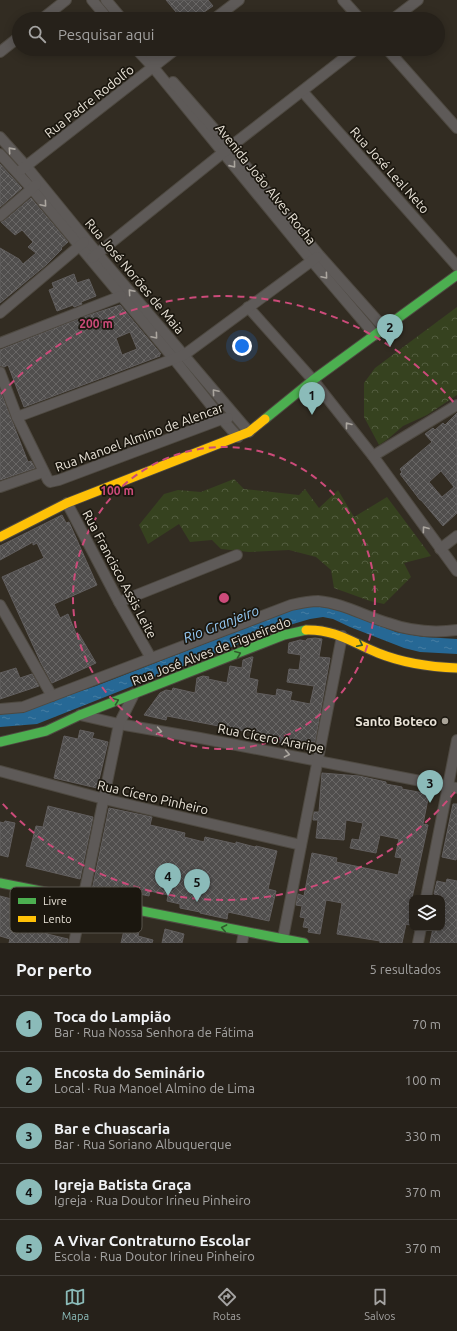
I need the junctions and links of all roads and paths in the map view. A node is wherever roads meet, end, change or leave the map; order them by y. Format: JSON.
{"nodes":[{"id":1,"x":66,"y":0,"type":"edge"},
{"id":2,"x":92,"y":0,"type":"edge"},
{"id":3,"x":106,"y":0,"type":"edge"},
{"id":4,"x":239,"y":0,"type":"edge"},
{"id":5,"x":343,"y":0,"type":"edge"},
{"id":6,"x":418,"y":0,"type":"edge"},
{"id":7,"x":51,"y":12,"type":"edge"},
{"id":8,"x":102,"y":12,"type":"edge"},
{"id":9,"x":116,"y":12,"type":"edge"},
{"id":10,"x":223,"y":12,"type":"edge"},
{"id":11,"x":354,"y":12,"type":"edge"},
{"id":12,"x":402,"y":12,"type":"edge"},
{"id":13,"x":12,"y":43,"type":"edge"},
{"id":14,"x":0,"y":52,"type":"edge"},
{"id":15,"x":144,"y":56,"type":"edge"},
{"id":16,"x":150,"y":56,"type":"edge"},
{"id":17,"x":167,"y":56,"type":"edge"},
{"id":18,"x":347,"y":56,"type":"edge"},
{"id":19,"x":393,"y":56,"type":"edge"},
{"id":20,"x":155,"y":65,"type":"junction"},
{"id":21,"x":303,"y":92,"type":"junction"},
{"id":22,"x":457,"y":128,"type":"edge"},
{"id":23,"x":0,"y":137,"type":"edge"},
{"id":24,"x":227,"y":150,"type":"junction"},
{"id":25,"x":0,"y":154,"type":"edge"},
{"id":26,"x":26,"y":166,"type":"junction"},
{"id":27,"x":18,"y":173,"type":"junction"},
{"id":28,"x":36,"y":186,"type":"junction"},
{"id":29,"x":0,"y":216,"type":"edge"},
{"id":30,"x":83,"y":242,"type":"junction"},
{"id":31,"x":94,"y":256,"type":"junction"},
{"id":32,"x":315,"y":258,"type":"junction"},
{"id":33,"x":457,"y":266,"type":"edge"},
{"id":34,"x":457,"y":275,"type":"edge"},
{"id":35,"x":121,"y":296,"type":"junction"},
{"id":36,"x":248,"y":307,"type":"junction"},
{"id":37,"x":0,"y":313,"type":"edge"},
{"id":38,"x":384,"y":328,"type":"junction"},
{"id":39,"x":375,"y":335,"type":"junction"},
{"id":40,"x":0,"y":343,"type":"edge"},
{"id":41,"x":179,"y":357,"type":"junction"},
{"id":42,"x":0,"y":372,"type":"edge"},
{"id":43,"x":313,"y":380,"type":"junction"},
{"id":44,"x":457,"y":405,"type":"edge"},
{"id":45,"x":17,"y":417,"type":"junction"},
{"id":46,"x":236,"y":417,"type":"junction"},
{"id":47,"x":222,"y":419,"type":"junction"},
{"id":48,"x":249,"y":432,"type":"junction"},
{"id":49,"x":238,"y":437,"type":"junction"},
{"id":50,"x":373,"y":456,"type":"junction"},
{"id":51,"x":43,"y":472,"type":"junction"},
{"id":52,"x":0,"y":487,"type":"edge"},
{"id":53,"x":67,"y":503,"type":"junction"},
{"id":54,"x":457,"y":536,"type":"edge"},
{"id":55,"x":0,"y":537,"type":"edge"},
{"id":56,"x":440,"y":549,"type":"junction"},
{"id":57,"x":237,"y":555,"type":"dead end"},
{"id":58,"x":457,"y":571,"type":"edge"},
{"id":59,"x":119,"y":602,"type":"junction"},
{"id":60,"x":0,"y":605,"type":"edge"},
{"id":61,"x":457,"y":630,"type":"edge"},
{"id":62,"x":342,"y":636,"type":"junction"},
{"id":63,"x":151,"y":658,"type":"junction"},
{"id":64,"x":457,"y":668,"type":"edge"},
{"id":65,"x":134,"y":694,"type":"junction"},
{"id":66,"x":52,"y":696,"type":"junction"},
{"id":67,"x":0,"y":709,"type":"edge"},
{"id":68,"x":80,"y":715,"type":"junction"},
{"id":69,"x":119,"y":724,"type":"junction"},
{"id":70,"x":457,"y":740,"type":"edge"},
{"id":71,"x":0,"y":742,"type":"edge"},
{"id":72,"x":318,"y":760,"type":"junction"},
{"id":73,"x":0,"y":771,"type":"edge"},
{"id":74,"x":453,"y":787,"type":"edge"},
{"id":75,"x":104,"y":799,"type":"junction"},
{"id":76,"x":301,"y":845,"type":"junction"},
{"id":77,"x":0,"y":883,"type":"edge"},
{"id":78,"x":19,"y":887,"type":"edge"},
{"id":79,"x":85,"y":887,"type":"edge"},
{"id":80,"x":427,"y":895,"type":"edge"},
{"id":81,"x":142,"y":912,"type":"edge"},
{"id":82,"x":420,"y":931,"type":"edge"},
{"id":83,"x":244,"y":932,"type":"junction"},
{"id":84,"x":76,"y":933,"type":"edge"},
{"id":85,"x":283,"y":938,"type":"junction"},
{"id":86,"x":74,"y":943,"type":"edge"},
{"id":87,"x":242,"y":943,"type":"edge"},
{"id":88,"x":304,"y":943,"type":"edge"},
{"id":89,"x":418,"y":943,"type":"edge"}],
"edges":[{"from":1,"to":7,"type":"street"},
{"from":2,"to":8,"type":"street"},
{"from":3,"to":9,"type":"street"},
{"from":4,"to":10,"type":"street"},
{"from":5,"to":11,"type":"street"},
{"from":6,"to":12,"type":"street"},
{"from":13,"to":14,"type":"street"},
{"from":15,"to":20,"type":"street","name":"Avenida João Alves Rocha"},
{"from":16,"to":20,"type":"street","name":"Avenida João Alves Rocha"},
{"from":17,"to":20,"type":"street","name":"Rua Padre Rodolfo"},
{"from":18,"to":21,"type":"street"},
{"from":19,"to":22,"type":"street"},
{"from":20,"to":24,"type":"street","name":"Avenida João Alves Rocha"},
{"from":20,"to":26,"type":"street","name":"Rua Padre Rodolfo"},
{"from":21,"to":24,"type":"street"},
{"from":21,"to":33,"type":"street","name":"Rua José Leal Neto"},
{"from":26,"to":23,"type":"street","name":"Rua José Norões de Maia","one_way":true},
{"from":24,"to":31,"type":"street"},
{"from":24,"to":32,"type":"street","name":"Avenida João Alves Rocha"},
{"from":25,"to":27,"type":"street","name":"Rua José Norões de Maia"},
{"from":26,"to":27,"type":"street","name":"Rua Padre Rodolfo"},
{"from":26,"to":28,"type":"street","name":"Rua José Norões de Maia"},
{"from":27,"to":28,"type":"street","name":"Rua José Norões de Maia"},
{"from":28,"to":29,"type":"street"},
{"from":28,"to":30,"type":"street","name":"Rua José Norões de Maia"},
{"from":30,"to":31,"type":"street","name":"Rua José Norões de Maia"},
{"from":30,"to":37,"type":"street"},
{"from":31,"to":35,"type":"street","name":"Rua José Norões de Maia"},
{"from":41,"to":31,"type":"street","name":"Rua José Norões de Maia","one_way":true},
{"from":32,"to":36,"type":"street"},
{"from":32,"to":38,"type":"street","name":"Avenida João Alves Rocha"},
{"from":32,"to":39,"type":"street","name":"Avenida João Alves Rocha","one_way":true},
{"from":34,"to":38,"type":"street"},
{"from":35,"to":40,"type":"street"},
{"from":35,"to":41,"type":"street","name":"Rua José Norões de Maia","one_way":true},
{"from":36,"to":41,"type":"street"},
{"from":36,"to":43,"type":"street"},
{"from":38,"to":39,"type":"street"},
{"from":39,"to":43,"type":"street"},
{"from":41,"to":45,"type":"street"},
{"from":46,"to":41,"type":"street","name":"Rua José Norões de Maia","one_way":true},
{"from":41,"to":47,"type":"street","name":"Rua José Norões de Maia"},
{"from":42,"to":45,"type":"street"},
{"from":43,"to":48,"type":"street"},
{"from":50,"to":43,"type":"street","one_way":true},
{"from":44,"to":50,"type":"street"},
{"from":45,"to":51,"type":"street"},
{"from":46,"to":47,"type":"street","name":"Rua Manoel Almino de Alencar"},
{"from":46,"to":48,"type":"street","name":"Rua José Norões de Maia"},
{"from":47,"to":49,"type":"street","name":"Rua José Norões de Maia"},
{"from":47,"to":51,"type":"street","name":"Rua Manoel Almino de Alencar"},
{"from":48,"to":49,"type":"street"},
{"from":49,"to":53,"type":"street"},
{"from":56,"to":50,"type":"street","one_way":true},
{"from":51,"to":52,"type":"street","name":"Rua Manoel Almino de Alencar"},
{"from":53,"to":55,"type":"street"},
{"from":53,"to":59,"type":"street","name":"Rua Francisco Assis Leite"},
{"from":54,"to":56,"type":"street"},
{"from":56,"to":58,"type":"street"},
{"from":57,"to":59,"type":"street"},
{"from":59,"to":63,"type":"street","name":"Rua Francisco Assis Leite"},
{"from":60,"to":66,"type":"street"},
{"from":61,"to":63,"type":"street","name":"Rua José Alves de Figueiredo"},
{"from":62,"to":64,"type":"street","name":"Rua José Alves de Figueiredo","one_way":true},
{"from":65,"to":62,"type":"street","name":"Rua José Alves de Figueiredo","one_way":true},
{"from":62,"to":72,"type":"street"},
{"from":63,"to":66,"type":"street","name":"Rua José Alves de Figueiredo"},
{"from":68,"to":65,"type":"street","name":"Rua José Alves de Figueiredo","one_way":true},
{"from":65,"to":69,"type":"street"},
{"from":66,"to":67,"type":"street","name":"Rua José Alves de Figueiredo"},
{"from":68,"to":69,"type":"street","name":"Rua Cícero Araripe"},
{"from":68,"to":71,"type":"street","name":"Rua José Alves de Figueiredo"},
{"from":69,"to":72,"type":"street","name":"Rua Cícero Araripe","one_way":true},
{"from":69,"to":75,"type":"street"},
{"from":70,"to":74,"type":"street"},
{"from":72,"to":74,"type":"street","name":"Rua Cícero Araripe"},
{"from":72,"to":76,"type":"street"},
{"from":73,"to":75,"type":"street","name":"Rua Cícero Pinheiro"},
{"from":74,"to":80,"type":"street"},
{"from":75,"to":76,"type":"street","name":"Rua Cícero Pinheiro"},
{"from":75,"to":79,"type":"street"},
{"from":76,"to":85,"type":"street"},
{"from":77,"to":78,"type":"street"},
{"from":83,"to":81,"type":"street","one_way":true},
{"from":82,"to":89,"type":"street"},
{"from":83,"to":85,"type":"street"},
{"from":83,"to":87,"type":"street"},
{"from":84,"to":86,"type":"street"},
{"from":85,"to":88,"type":"street"}]}
